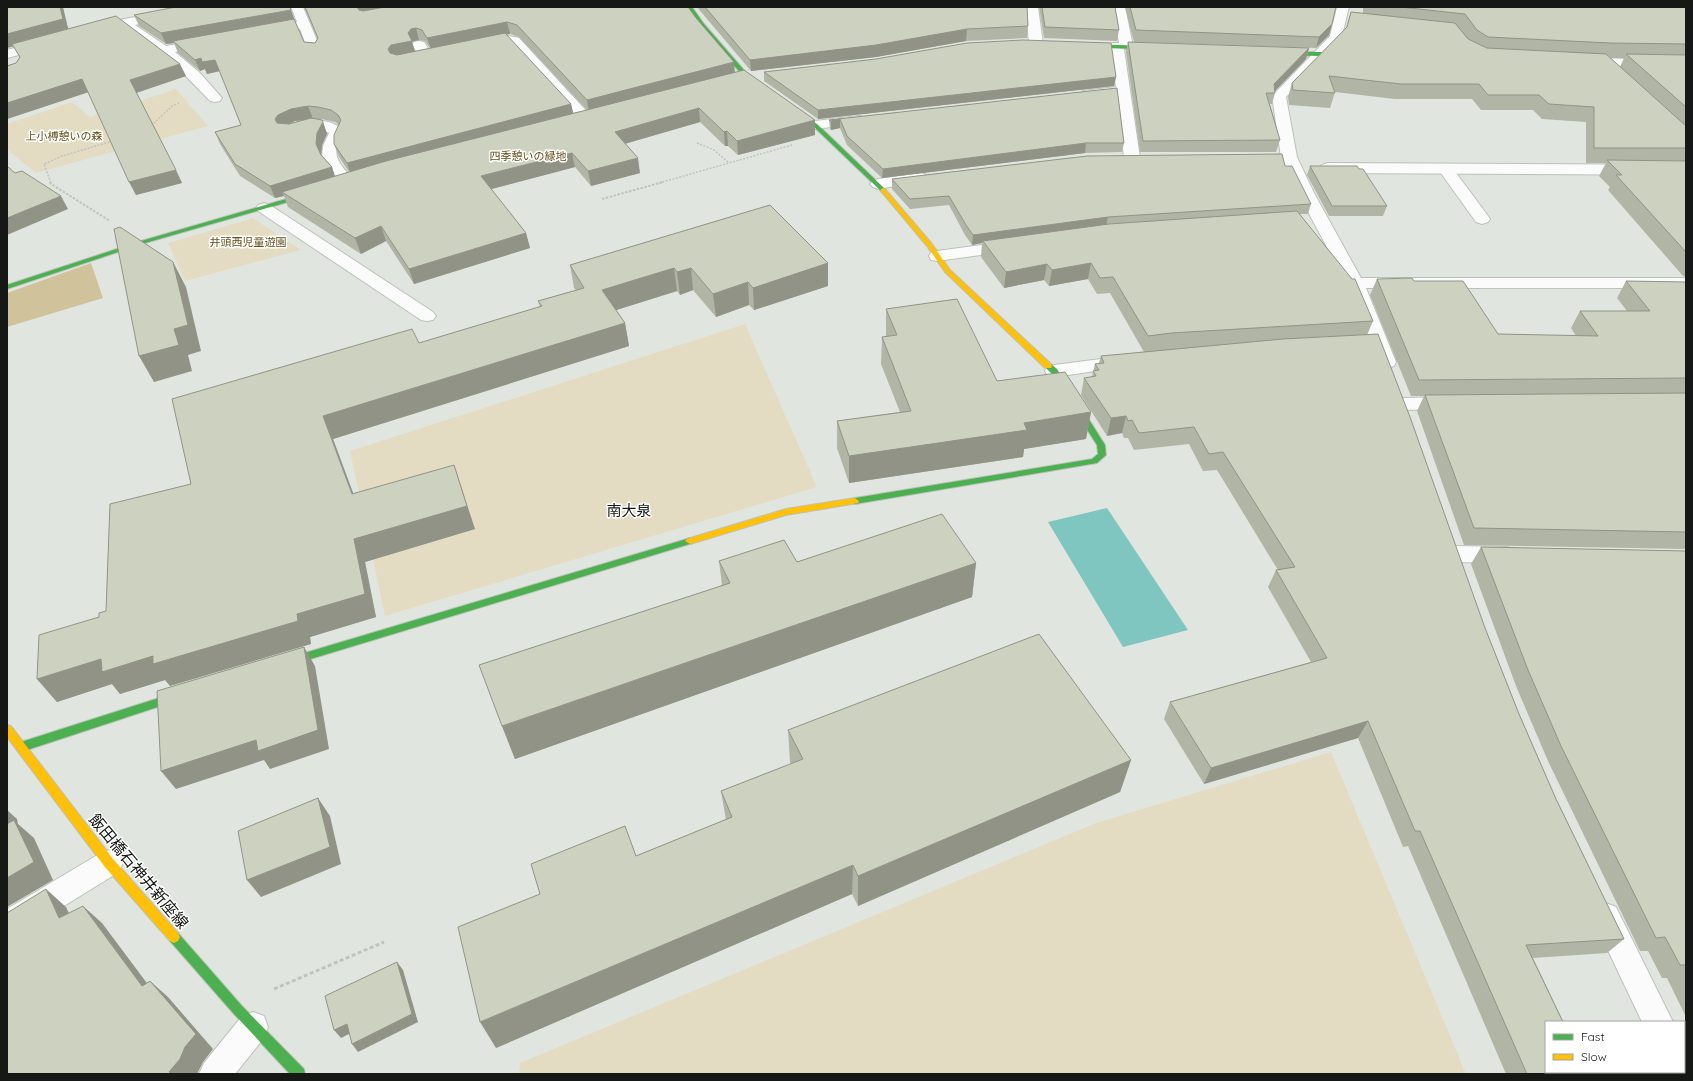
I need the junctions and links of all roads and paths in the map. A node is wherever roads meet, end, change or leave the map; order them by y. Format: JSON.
{"nodes":[{"id":1,"x":212,"y":7,"type":"edge"},
{"id":2,"x":297,"y":7,"type":"edge"},
{"id":3,"x":689,"y":7,"type":"edge"},
{"id":4,"x":1032,"y":7,"type":"edge"},
{"id":5,"x":1119,"y":7,"type":"edge"},
{"id":6,"x":1342,"y":13,"type":"edge"},
{"id":7,"x":1356,"y":22,"type":"edge"},
{"id":8,"x":124,"y":23,"type":"junction"},
{"id":9,"x":303,"y":25,"type":"junction"},
{"id":10,"x":87,"y":33,"type":"edge"},
{"id":11,"x":257,"y":33,"type":"edge"},
{"id":12,"x":58,"y":40,"type":"edge"},
{"id":13,"x":219,"y":40,"type":"edge"},
{"id":14,"x":1036,"y":44,"type":"edge"},
{"id":15,"x":1073,"y":45,"type":"edge"},
{"id":16,"x":473,"y":46,"type":"edge"},
{"id":17,"x":1122,"y":46,"type":"junction"},
{"id":18,"x":1165,"y":48,"type":"edge"},
{"id":19,"x":165,"y":50,"type":"junction"},
{"id":20,"x":314,"y":50,"type":"edge"},
{"id":21,"x":442,"y":52,"type":"edge"},
{"id":22,"x":1266,"y":52,"type":"edge"},
{"id":23,"x":420,"y":53,"type":"edge"},
{"id":24,"x":1321,"y":54,"type":"junction"},
{"id":25,"x":10,"y":57,"type":"edge"},
{"id":26,"x":1572,"y":61,"type":"edge"},
{"id":27,"x":1603,"y":62,"type":"junction"},
{"id":28,"x":1686,"y":64,"type":"edge"},
{"id":29,"x":760,"y":74,"type":"edge"},
{"id":30,"x":743,"y":78,"type":"junction"},
{"id":31,"x":1620,"y":78,"type":"edge"},
{"id":32,"x":1124,"y":90,"type":"junction"},
{"id":33,"x":1076,"y":95,"type":"edge"},
{"id":34,"x":213,"y":96,"type":"joint"},
{"id":35,"x":870,"y":118,"type":"edge"},
{"id":36,"x":586,"y":119,"type":"edge"},
{"id":37,"x":815,"y":125,"type":"junction"},
{"id":38,"x":147,"y":130,"type":"edge"},
{"id":39,"x":288,"y":131,"type":"edge"},
{"id":40,"x":826,"y":135,"type":"junction"},
{"id":41,"x":119,"y":139,"type":"edge"},
{"id":42,"x":697,"y":143,"type":"dead end"},
{"id":43,"x":1274,"y":157,"type":"edge"},
{"id":44,"x":1116,"y":158,"type":"edge"},
{"id":45,"x":1132,"y":158,"type":"junction"},
{"id":46,"x":1148,"y":158,"type":"edge"},
{"id":47,"x":1292,"y":162,"type":"junction"},
{"id":48,"x":729,"y":163,"type":"junction"},
{"id":49,"x":1446,"y":169,"type":"junction"},
{"id":50,"x":1686,"y":170,"type":"edge"},
{"id":51,"x":932,"y":177,"type":"edge"},
{"id":52,"x":349,"y":182,"type":"edge"},
{"id":53,"x":878,"y":184,"type":"junction"},
{"id":54,"x":325,"y":190,"type":"edge"},
{"id":55,"x":602,"y":200,"type":"dead end"},
{"id":56,"x":264,"y":208,"type":"junction"},
{"id":57,"x":1482,"y":220,"type":"dead end"},
{"id":58,"x":143,"y":242,"type":"junction"},
{"id":59,"x":1024,"y":244,"type":"edge"},
{"id":60,"x":937,"y":256,"type":"junction"},
{"id":61,"x":1355,"y":282,"type":"junction"},
{"id":62,"x":1686,"y":283,"type":"edge"},
{"id":63,"x":7,"y":287,"type":"edge"},
{"id":64,"x":427,"y":316,"type":"dead end"},
{"id":65,"x":1145,"y":360,"type":"edge"},
{"id":66,"x":1054,"y":371,"type":"junction"},
{"id":67,"x":1399,"y":391,"type":"junction"},
{"id":68,"x":1466,"y":403,"type":"edge"},
{"id":69,"x":1410,"y":424,"type":"edge"},
{"id":70,"x":1526,"y":555,"type":"edge"},
{"id":71,"x":1456,"y":557,"type":"edge"},
{"id":72,"x":272,"y":667,"type":"edge"},
{"id":73,"x":197,"y":690,"type":"edge"},
{"id":74,"x":7,"y":729,"type":"edge"},
{"id":75,"x":21,"y":747,"type":"junction"},
{"id":76,"x":110,"y":863,"type":"junction"},
{"id":77,"x":1596,"y":896,"type":"edge"},
{"id":78,"x":7,"y":925,"type":"edge"},
{"id":79,"x":384,"y":942,"type":"dead end"},
{"id":80,"x":248,"y":1021,"type":"junction"},
{"id":81,"x":1658,"y":1021,"type":"edge"},
{"id":82,"x":215,"y":1074,"type":"edge"},
{"id":83,"x":299,"y":1074,"type":"edge"}],
"edges":[{"from":1,"to":8,"type":"street"},
{"from":2,"to":9,"type":"street"},
{"from":3,"to":30,"type":"street"},
{"from":4,"to":14,"type":"street"},
{"from":5,"to":17,"type":"street"},
{"from":6,"to":7,"type":"street"},
{"from":6,"to":24,"type":"street"},
{"from":8,"to":10,"type":"street"},
{"from":8,"to":19,"type":"street"},
{"from":9,"to":11,"type":"street"},
{"from":9,"to":20,"type":"street"},
{"from":12,"to":25,"type":"street"},
{"from":13,"to":19,"type":"street"},
{"from":15,"to":17,"type":"street"},
{"from":16,"to":36,"type":"street"},
{"from":17,"to":18,"type":"street"},
{"from":17,"to":32,"type":"street"},
{"from":19,"to":34,"type":"street"},
{"from":21,"to":23,"type":"street"},
{"from":22,"to":24,"type":"street"},
{"from":24,"to":47,"type":"street"},
{"from":26,"to":27,"type":"street"},
{"from":27,"to":28,"type":"street"},
{"from":27,"to":31,"type":"street"},
{"from":29,"to":30,"type":"street"},
{"from":30,"to":37,"type":"street"},
{"from":32,"to":33,"type":"street"},
{"from":32,"to":45,"type":"street"},
{"from":34,"to":38,"type":"path"},
{"from":35,"to":37,"type":"street"},
{"from":37,"to":40,"type":"street"},
{"from":39,"to":52,"type":"street"},
{"from":40,"to":48,"type":"path"},
{"from":40,"to":53,"type":"street"},
{"from":41,"to":58,"type":"path"},
{"from":42,"to":48,"type":"path"},
{"from":43,"to":47,"type":"street"},
{"from":44,"to":45,"type":"street"},
{"from":45,"to":46,"type":"street"},
{"from":47,"to":49,"type":"street"},
{"from":47,"to":61,"type":"street"},
{"from":48,"to":55,"type":"path"},
{"from":49,"to":50,"type":"street"},
{"from":49,"to":57,"type":"street"},
{"from":51,"to":53,"type":"street"},
{"from":53,"to":60,"type":"street"},
{"from":54,"to":56,"type":"street"},
{"from":56,"to":58,"type":"street"},
{"from":56,"to":64,"type":"street"},
{"from":58,"to":63,"type":"street"},
{"from":59,"to":60,"type":"street"},
{"from":60,"to":66,"type":"street"},
{"from":61,"to":62,"type":"street"},
{"from":61,"to":67,"type":"street"},
{"from":65,"to":66,"type":"street"},
{"from":66,"to":72,"type":"street"},
{"from":67,"to":68,"type":"street"},
{"from":67,"to":69,"type":"street"},
{"from":70,"to":71,"type":"street"},
{"from":73,"to":75,"type":"street"},
{"from":74,"to":75,"type":"street","name":"飯田橋石神井新座線"},
{"from":75,"to":76,"type":"street","name":"飯田橋石神井新座線"},
{"from":76,"to":78,"type":"street"},
{"from":76,"to":80,"type":"street","name":"飯田橋石神井新座線"},
{"from":77,"to":81,"type":"street"},
{"from":79,"to":80,"type":"path"},
{"from":80,"to":82,"type":"street"},
{"from":80,"to":83,"type":"street","name":"飯田橋石神井新座線"}]}
